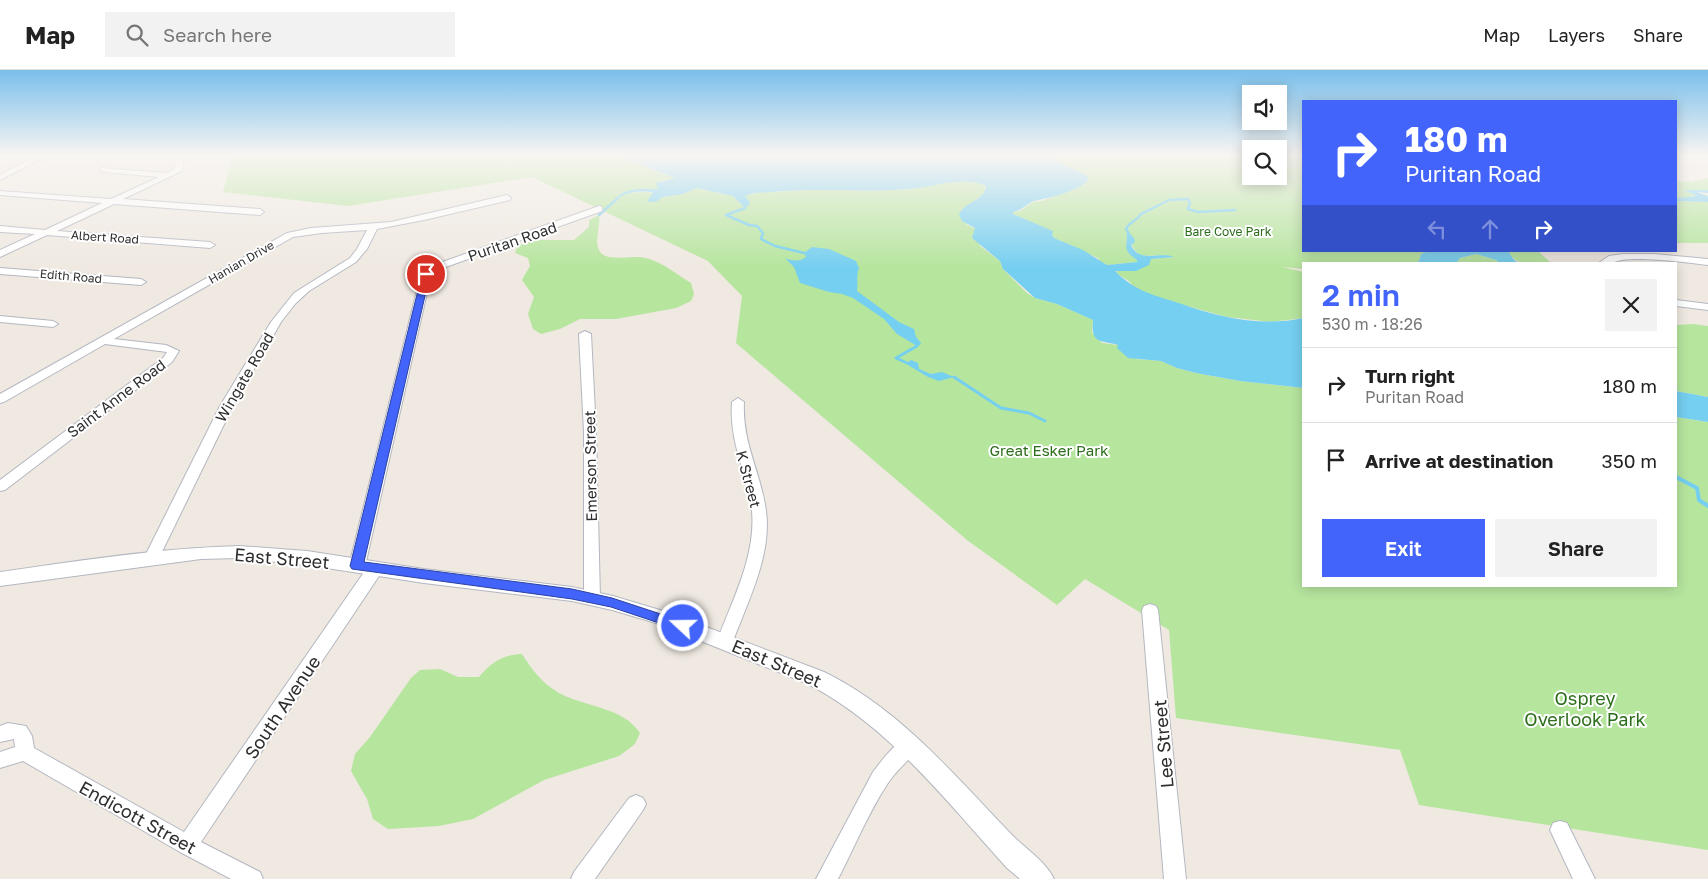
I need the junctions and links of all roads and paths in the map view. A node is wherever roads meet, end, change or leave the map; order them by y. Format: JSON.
{"nodes":[{"id":1,"x":0,"y":193,"type":"edge"},
{"id":2,"x":132,"y":193,"type":"edge"},
{"id":3,"x":507,"y":198,"type":"dead end"},
{"id":4,"x":114,"y":201,"type":"junction"},
{"id":5,"x":599,"y":209,"type":"dead end"},
{"id":6,"x":260,"y":212,"type":"dead end"},
{"id":7,"x":373,"y":228,"type":"junction"},
{"id":8,"x":0,"y":229,"type":"edge"},
{"id":9,"x":46,"y":232,"type":"junction"},
{"id":10,"x":210,"y":245,"type":"dead end"},
{"id":11,"x":0,"y":254,"type":"edge"},
{"id":12,"x":1605,"y":262,"type":"edge"},
{"id":13,"x":1708,"y":262,"type":"edge"},
{"id":14,"x":0,"y":270,"type":"edge"},
{"id":15,"x":141,"y":282,"type":"dead end"},
{"id":16,"x":1677,"y":303,"type":"edge"},
{"id":17,"x":1708,"y":307,"type":"edge"},
{"id":18,"x":0,"y":319,"type":"edge"},
{"id":19,"x":53,"y":324,"type":"dead end"},
{"id":20,"x":584,"y":334,"type":"dead end"},
{"id":21,"x":104,"y":341,"type":"junction"},
{"id":22,"x":0,"y":399,"type":"edge"},
{"id":23,"x":738,"y":402,"type":"dead end"},
{"id":24,"x":0,"y":487,"type":"edge"},
{"id":25,"x":152,"y":558,"type":"junction"},
{"id":26,"x":366,"y":567,"type":"junction"},
{"id":27,"x":0,"y":579,"type":"edge"},
{"id":28,"x":592,"y":598,"type":"junction"},
{"id":29,"x":1150,"y":610,"type":"dead end"},
{"id":30,"x":725,"y":641,"type":"junction"},
{"id":31,"x":0,"y":734,"type":"edge"},
{"id":32,"x":910,"y":745,"type":"junction"},
{"id":33,"x":25,"y":752,"type":"junction"},
{"id":34,"x":0,"y":760,"type":"edge"},
{"id":35,"x":636,"y":804,"type":"dead end"},
{"id":36,"x":1560,"y":830,"type":"dead end"},
{"id":37,"x":187,"y":845,"type":"junction"},
{"id":38,"x":252,"y":879,"type":"edge"},
{"id":39,"x":582,"y":879,"type":"edge"},
{"id":40,"x":828,"y":879,"type":"edge"},
{"id":41,"x":1040,"y":879,"type":"edge"},
{"id":42,"x":1175,"y":879,"type":"edge"},
{"id":43,"x":1584,"y":879,"type":"edge"}],
"edges":[{"from":1,"to":4,"type":"street"},
{"from":2,"to":4,"type":"street"},
{"from":3,"to":7,"type":"street","name":"Hanian Drive"},
{"from":4,"to":6,"type":"street"},
{"from":4,"to":9,"type":"street"},
{"from":5,"to":26,"type":"street","name":"Puritan Road"},
{"from":7,"to":21,"type":"street","name":"Hanian Drive"},
{"from":7,"to":25,"type":"street","name":"Wingate Road"},
{"from":8,"to":9,"type":"street","name":"Albert Road"},
{"from":9,"to":10,"type":"street","name":"Albert Road"},
{"from":9,"to":11,"type":"street"},
{"from":12,"to":13,"type":"street"},
{"from":14,"to":15,"type":"street","name":"Edith Road"},
{"from":16,"to":17,"type":"street"},
{"from":18,"to":19,"type":"street"},
{"from":20,"to":28,"type":"street","name":"Emerson Street"},
{"from":21,"to":22,"type":"street","name":"Hanian Drive"},
{"from":21,"to":24,"type":"street","name":"Saint Anne Road"},
{"from":23,"to":30,"type":"street","name":"K Street"},
{"from":25,"to":26,"type":"street","name":"East Street"},
{"from":25,"to":27,"type":"street","name":"East Street"},
{"from":26,"to":28,"type":"street","name":"East Street"},
{"from":26,"to":37,"type":"street","name":"South Avenue"},
{"from":28,"to":30,"type":"street","name":"East Street"},
{"from":29,"to":42,"type":"street","name":"Lee Street"},
{"from":30,"to":32,"type":"street","name":"East Street"},
{"from":31,"to":33,"type":"street"},
{"from":32,"to":40,"type":"street"},
{"from":32,"to":41,"type":"street","name":"East Street"},
{"from":33,"to":34,"type":"street"},
{"from":33,"to":37,"type":"street","name":"Endicott Street"},
{"from":35,"to":39,"type":"street"},
{"from":36,"to":43,"type":"street"},
{"from":37,"to":38,"type":"street","name":"Endicott Street"}]}
